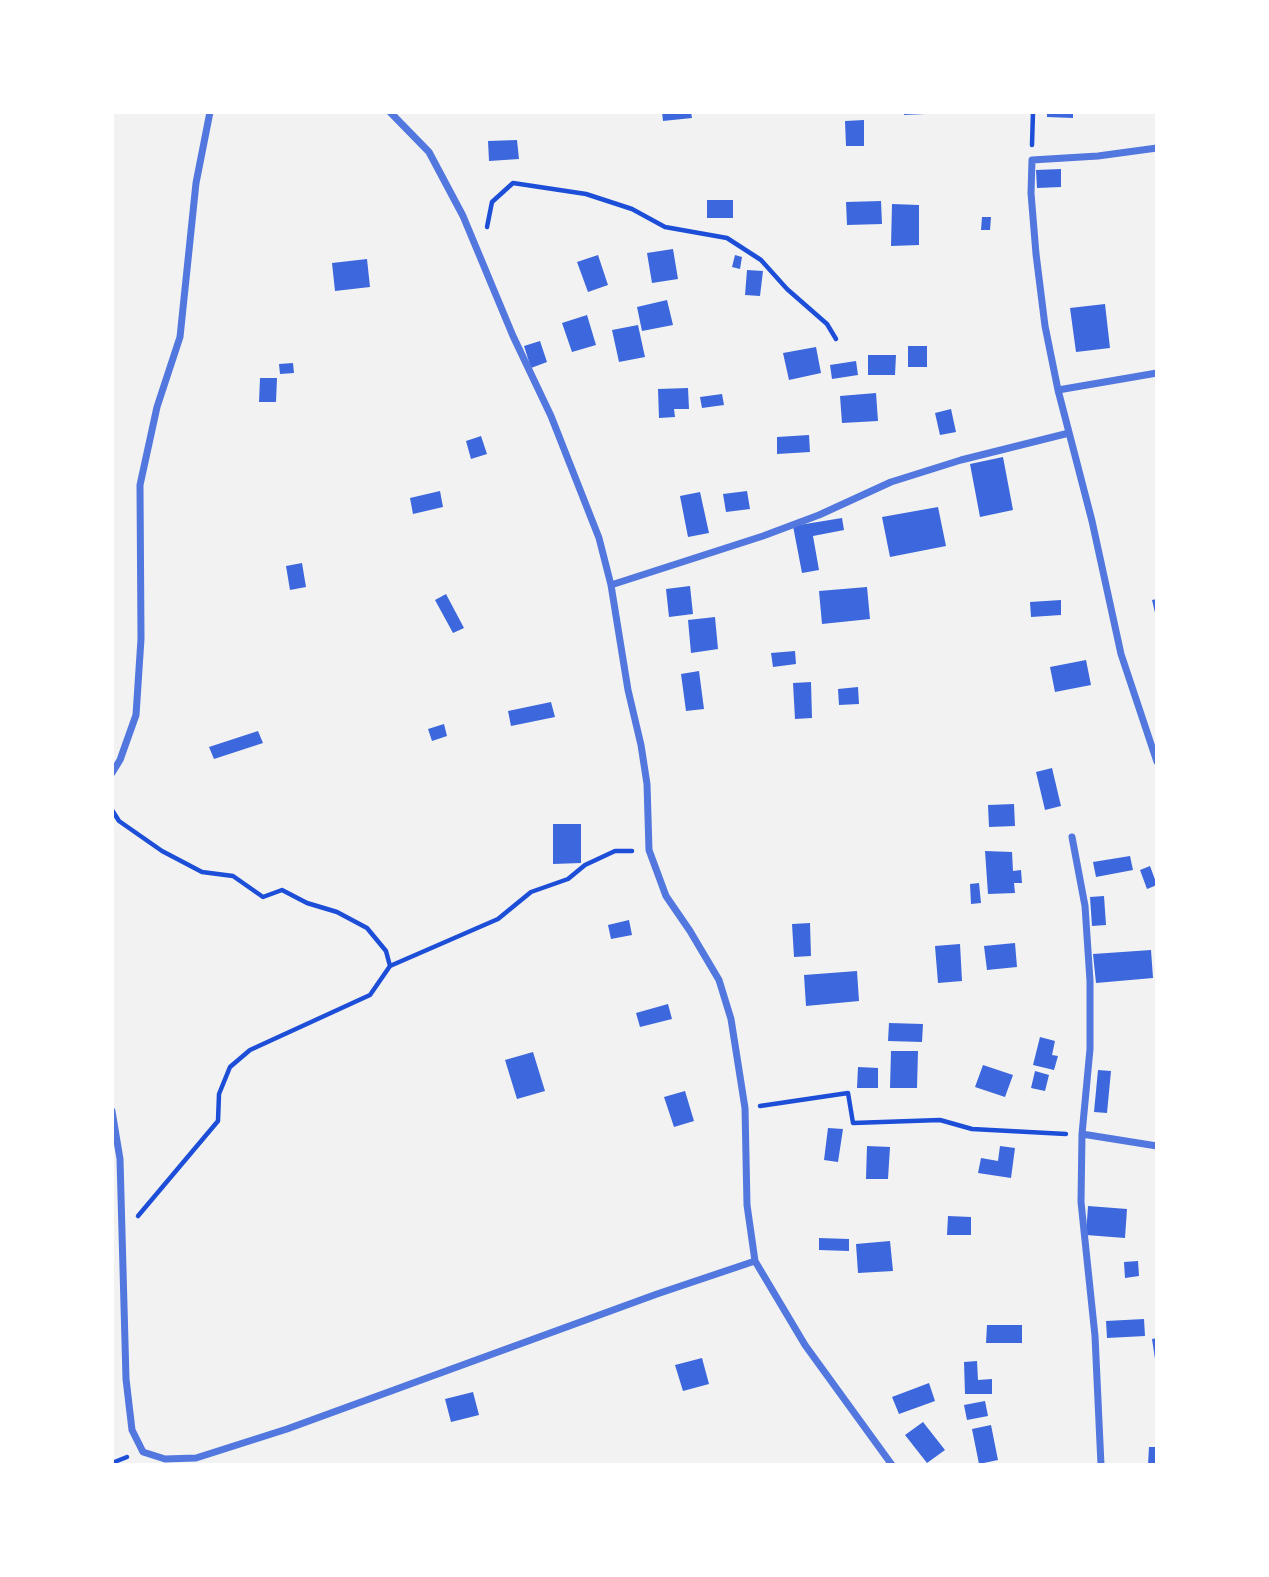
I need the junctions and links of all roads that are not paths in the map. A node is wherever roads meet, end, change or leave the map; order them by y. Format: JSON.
{"nodes":[{"id":1,"x":210,"y":112,"type":"edge"},
{"id":2,"x":390,"y":112,"type":"edge"},
{"id":3,"x":1157,"y":149,"type":"edge"},
{"id":4,"x":1157,"y":373,"type":"edge"},
{"id":5,"x":1058,"y":390,"type":"junction"},
{"id":6,"x":1069,"y":433,"type":"junction"},
{"id":7,"x":611,"y":586,"type":"junction"},
{"id":8,"x":1157,"y":762,"type":"edge"},
{"id":9,"x":112,"y":773,"type":"edge"},
{"id":10,"x":1072,"y":837,"type":"dead end"},
{"id":11,"x":112,"y":1111,"type":"edge"},
{"id":12,"x":1083,"y":1135,"type":"junction"},
{"id":13,"x":1157,"y":1146,"type":"edge"},
{"id":14,"x":755,"y":1261,"type":"junction"},
{"id":15,"x":892,"y":1465,"type":"edge"},
{"id":16,"x":1101,"y":1465,"type":"edge"}],
"edges":[{"from":1,"to":9,"type":"street"},
{"from":2,"to":7,"type":"street"},
{"from":3,"to":5,"type":"street"},
{"from":4,"to":5,"type":"street"},
{"from":5,"to":6,"type":"street"},
{"from":6,"to":7,"type":"street"},
{"from":6,"to":8,"type":"street"},
{"from":7,"to":14,"type":"street"},
{"from":10,"to":12,"type":"street"},
{"from":11,"to":14,"type":"street"},
{"from":12,"to":13,"type":"street"},
{"from":12,"to":16,"type":"street"},
{"from":14,"to":15,"type":"street"}]}
